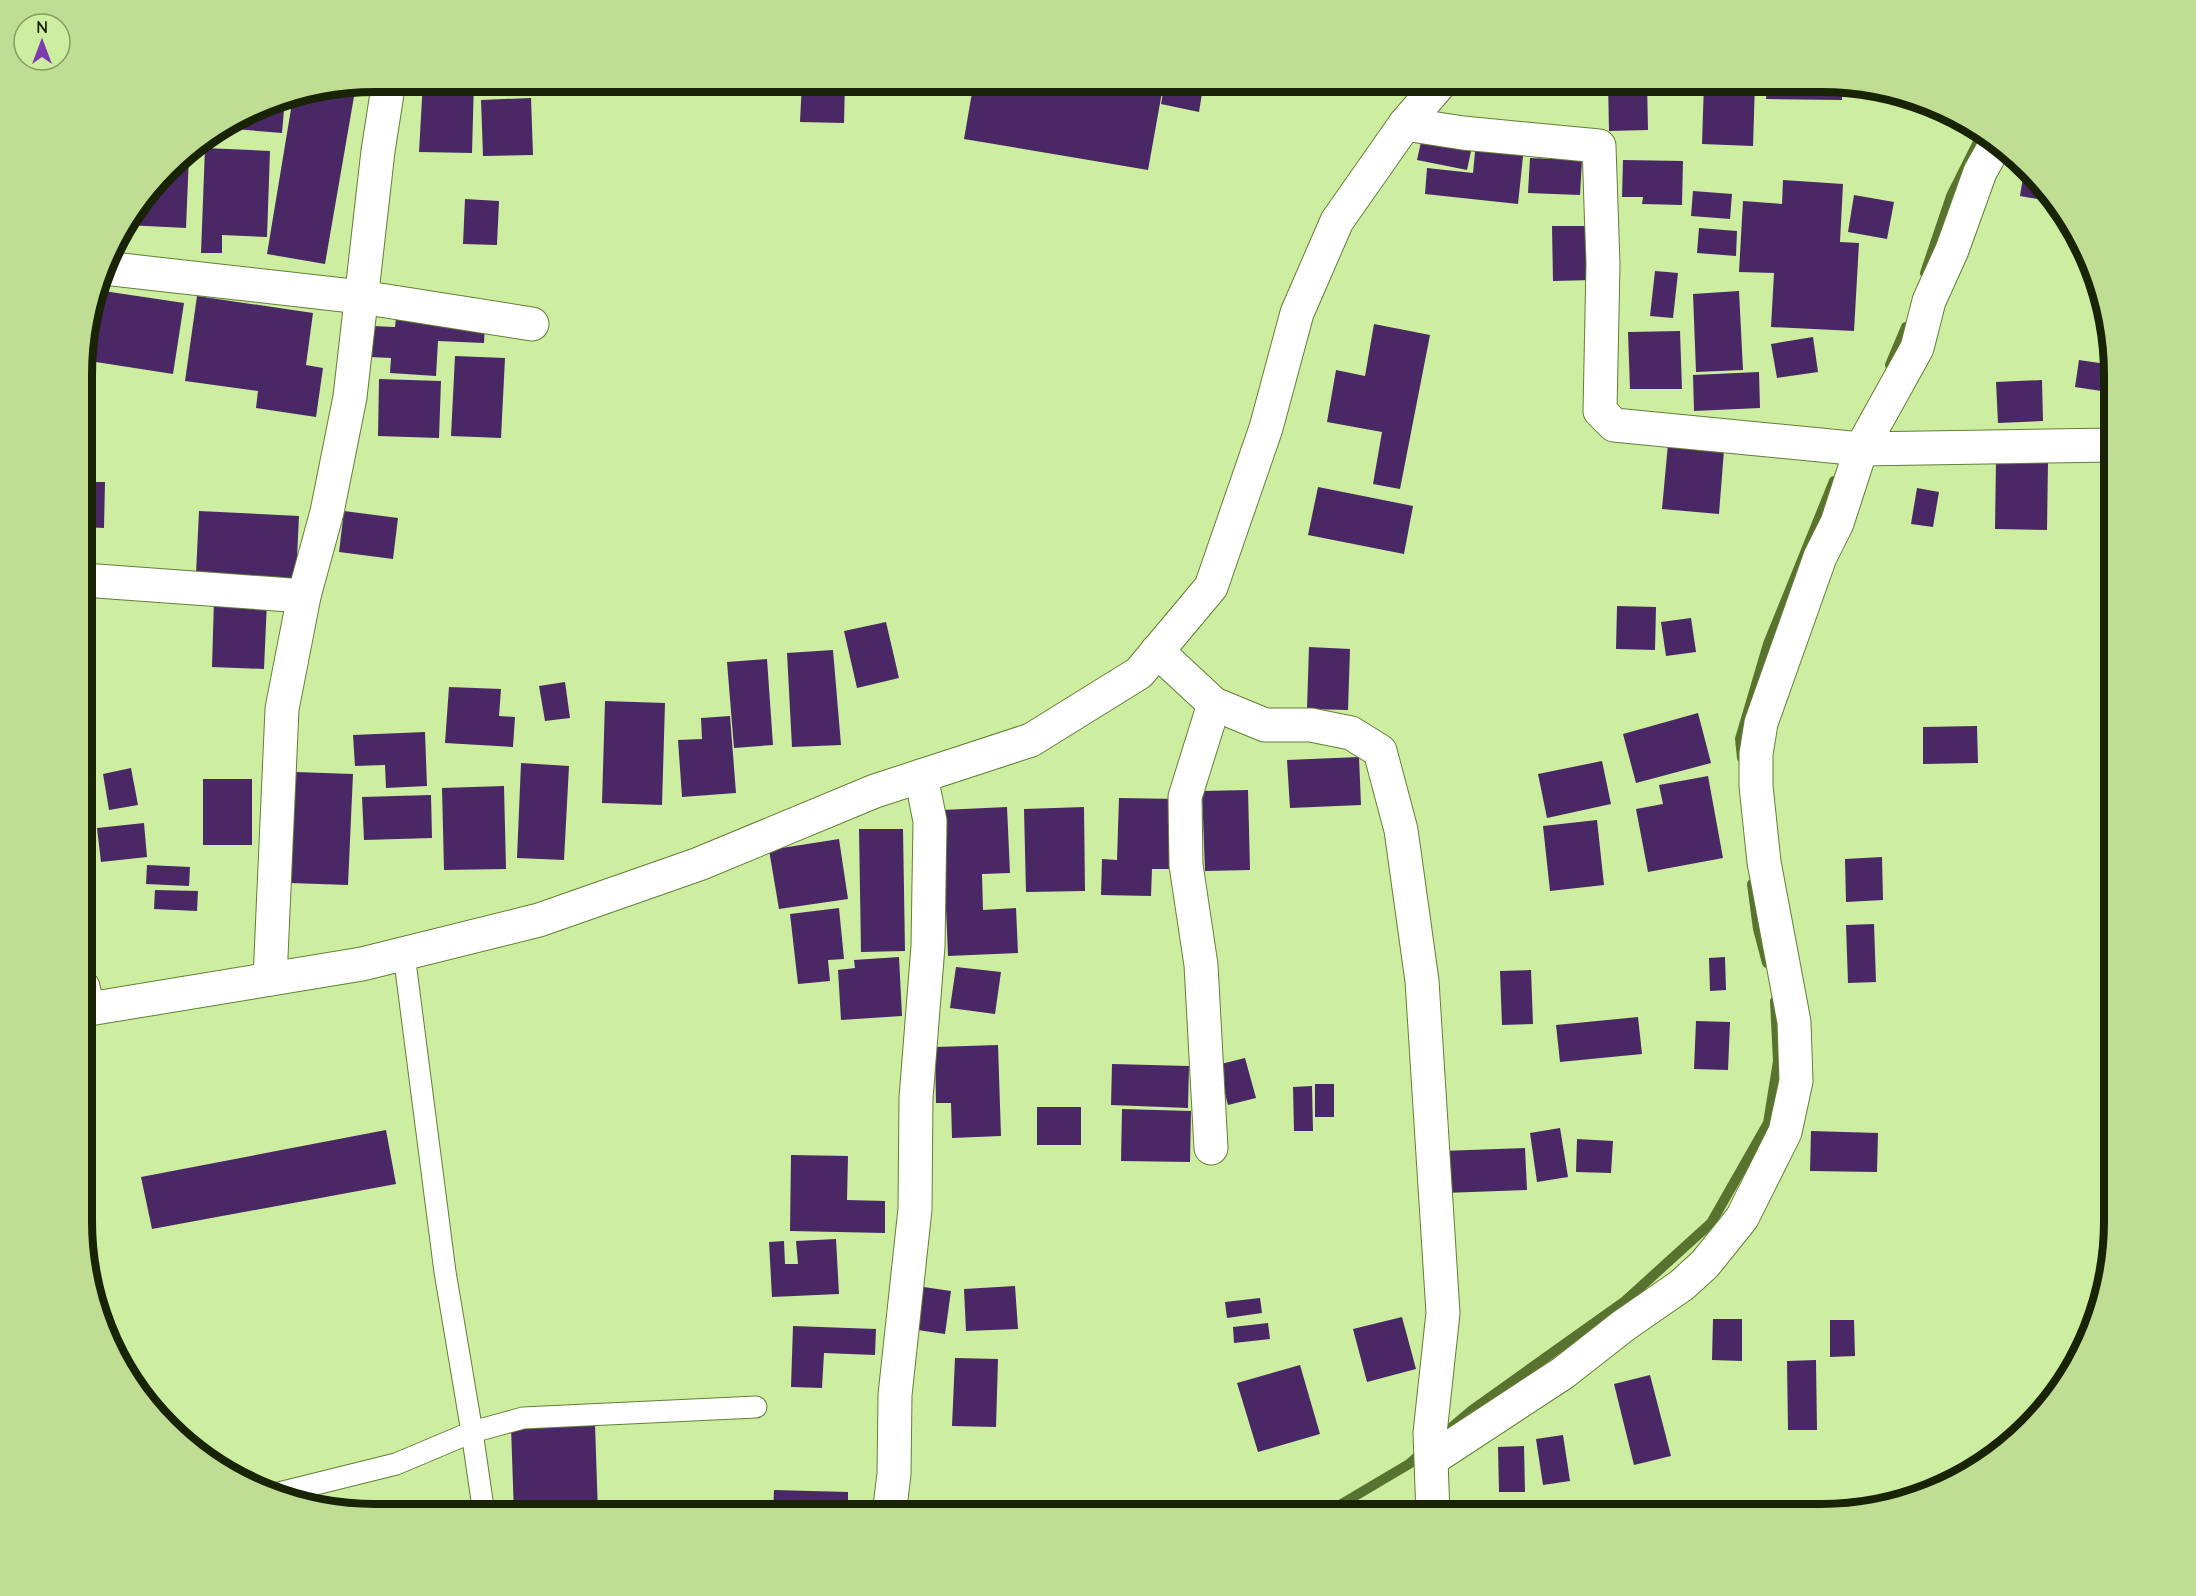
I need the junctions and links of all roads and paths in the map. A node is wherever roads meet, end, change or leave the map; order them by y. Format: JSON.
{"nodes":[{"id":1,"x":387,"y":92,"type":"edge"},
{"id":2,"x":1433,"y":92,"type":"edge"},
{"id":3,"x":1405,"y":124,"type":"junction"},
{"id":4,"x":1993,"y":149,"type":"edge"},
{"id":5,"x":112,"y":269,"type":"edge"},
{"id":6,"x":361,"y":297,"type":"junction"},
{"id":7,"x":532,"y":324,"type":"dead end"},
{"id":8,"x":2104,"y":445,"type":"edge"},
{"id":9,"x":1861,"y":449,"type":"junction"},
{"id":10,"x":92,"y":581,"type":"edge"},
{"id":11,"x":304,"y":596,"type":"junction"},
{"id":12,"x":1157,"y":651,"type":"junction"},
{"id":13,"x":1214,"y":704,"type":"junction"},
{"id":14,"x":921,"y":776,"type":"junction"},
{"id":15,"x":404,"y":954,"type":"junction"},
{"id":16,"x":270,"y":979,"type":"junction"},
{"id":17,"x":92,"y":1001,"type":"edge"},
{"id":18,"x":1211,"y":1148,"type":"dead end"},
{"id":19,"x":756,"y":1407,"type":"dead end"},
{"id":20,"x":472,"y":1432,"type":"junction"},
{"id":21,"x":1431,"y":1446,"type":"junction"},
{"id":22,"x":287,"y":1491,"type":"edge"},
{"id":23,"x":483,"y":1504,"type":"edge"},
{"id":24,"x":890,"y":1504,"type":"edge"},
{"id":25,"x":1433,"y":1504,"type":"edge"}],
"edges":[{"from":1,"to":6,"type":"street"},
{"from":2,"to":3,"type":"street"},
{"from":3,"to":9,"type":"street"},
{"from":3,"to":12,"type":"street"},
{"from":4,"to":9,"type":"street"},
{"from":5,"to":6,"type":"street"},
{"from":6,"to":7,"type":"street"},
{"from":6,"to":11,"type":"street"},
{"from":8,"to":9,"type":"street"},
{"from":9,"to":21,"type":"street"},
{"from":10,"to":11,"type":"street"},
{"from":11,"to":16,"type":"street"},
{"from":12,"to":13,"type":"street"},
{"from":12,"to":14,"type":"street"},
{"from":13,"to":18,"type":"street"},
{"from":13,"to":21,"type":"street"},
{"from":14,"to":15,"type":"street"},
{"from":14,"to":24,"type":"street"},
{"from":15,"to":16,"type":"street"},
{"from":15,"to":20,"type":"lane"},
{"from":16,"to":17,"type":"street"},
{"from":19,"to":20,"type":"lane"},
{"from":20,"to":22,"type":"lane"},
{"from":20,"to":23,"type":"lane"},
{"from":21,"to":25,"type":"street"}]}
